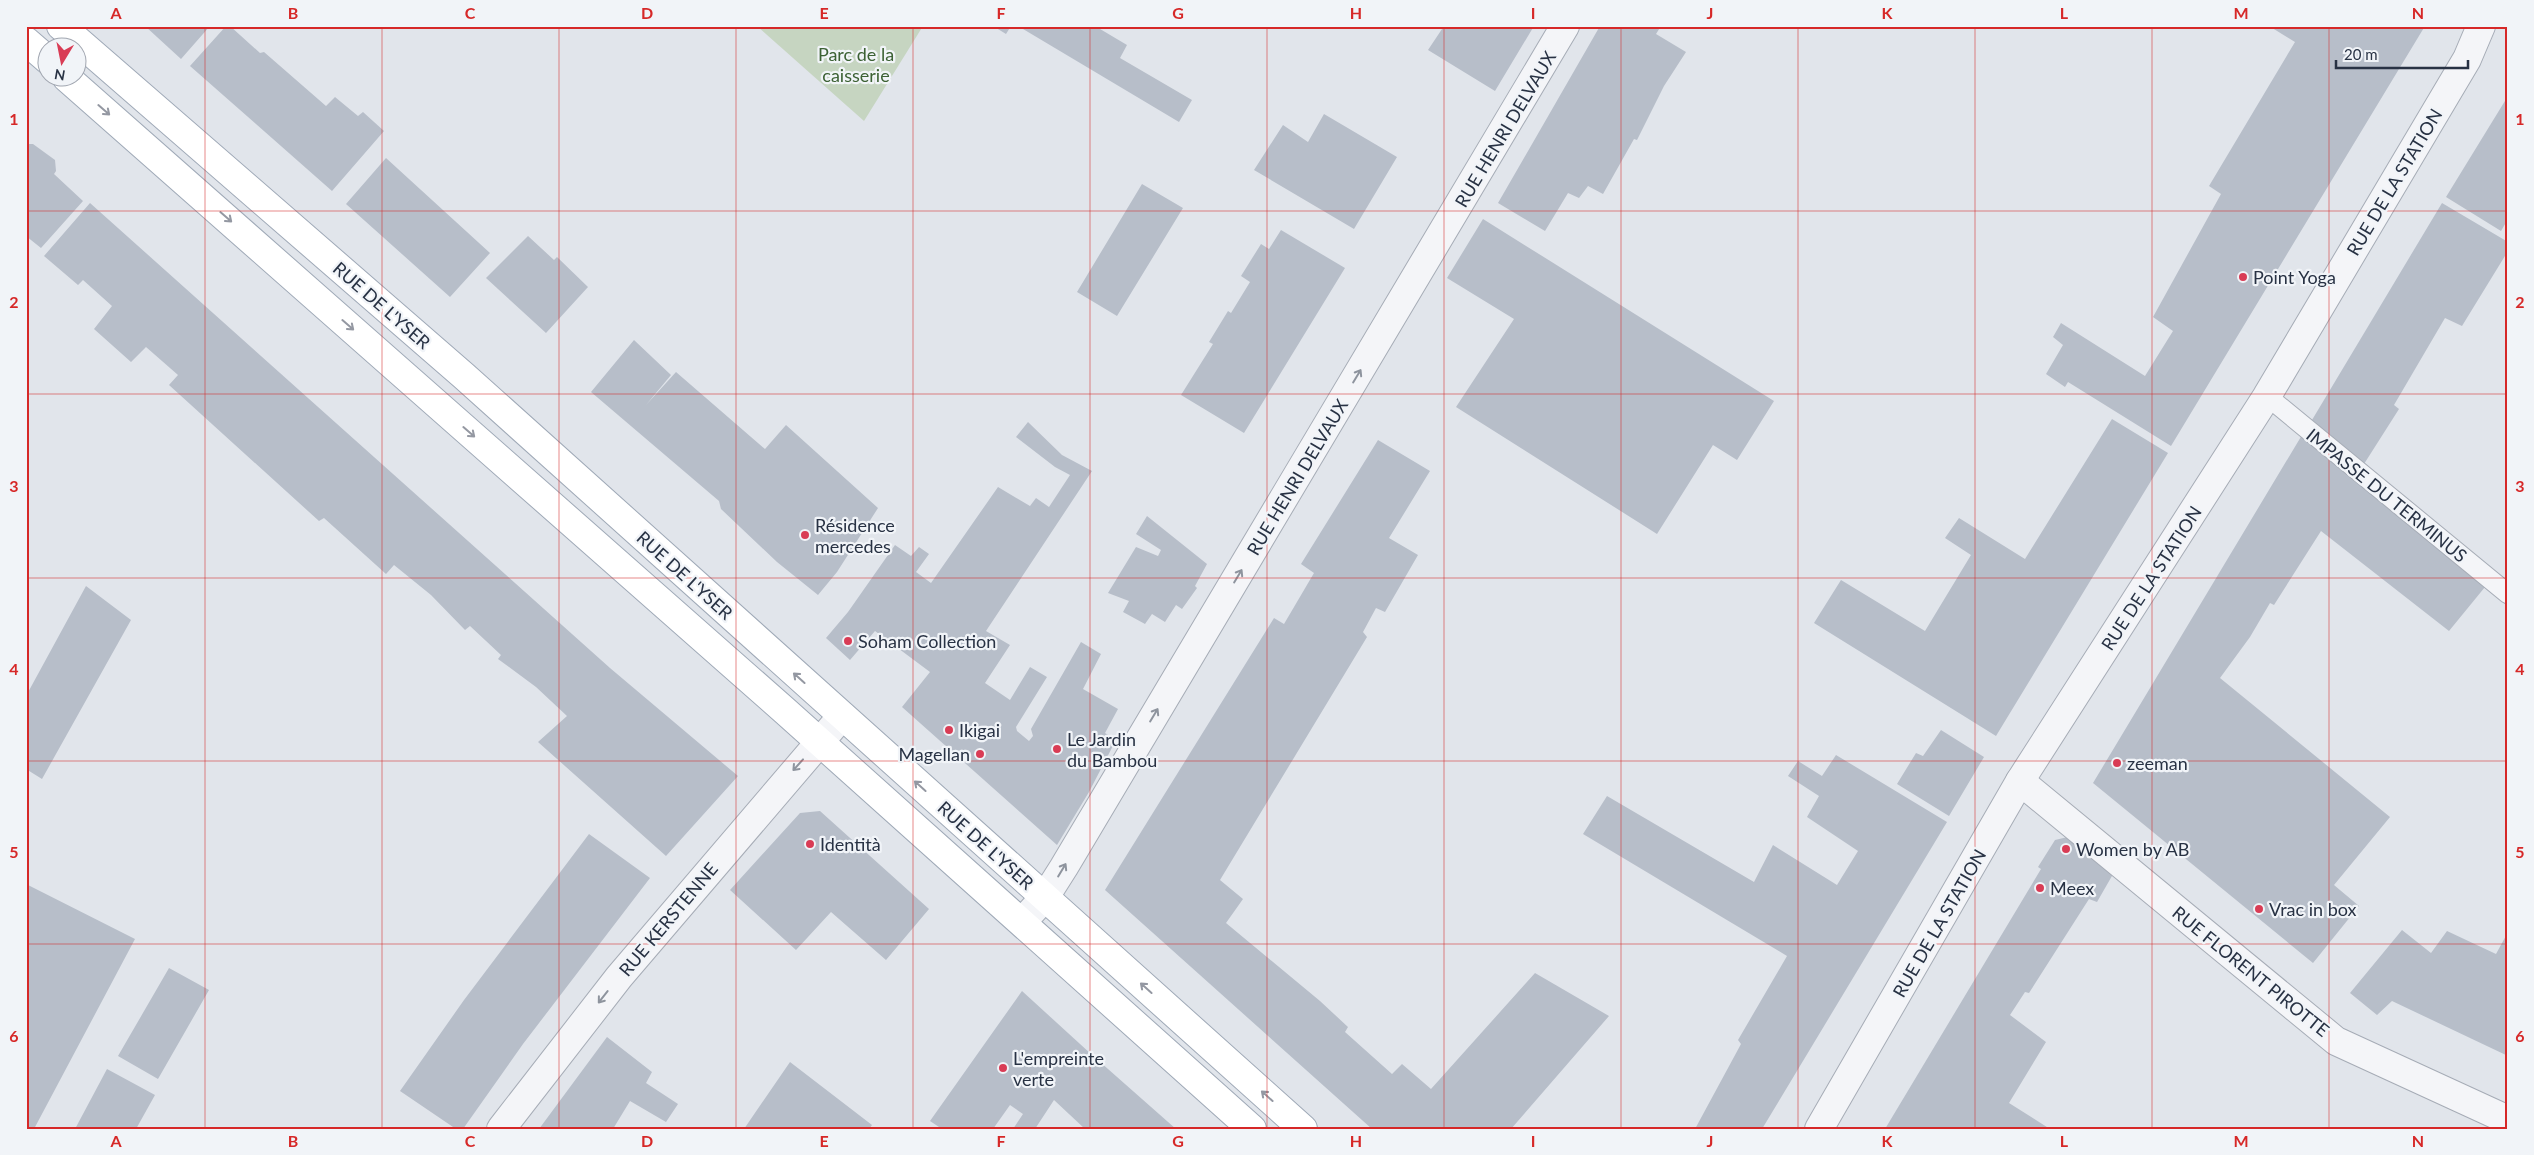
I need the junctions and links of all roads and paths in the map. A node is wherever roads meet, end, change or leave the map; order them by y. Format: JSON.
{"nodes":[{"id":1,"x":1566,"y":26,"type":"edge"},
{"id":2,"x":2481,"y":26,"type":"edge"},
{"id":3,"x":73,"y":35,"type":"edge"},
{"id":4,"x":26,"y":41,"type":"edge"},
{"id":5,"x":38,"y":51,"type":"edge"},
{"id":6,"x":78,"y":88,"type":"edge"},
{"id":7,"x":2267,"y":396,"type":"junction"},
{"id":8,"x":2508,"y":594,"type":"edge"},
{"id":9,"x":842,"y":716,"type":"junction"},
{"id":10,"x":819,"y":742,"type":"junction"},
{"id":11,"x":2020,"y":781,"type":"junction"},
{"id":12,"x":1045,"y":897,"type":"junction"},
{"id":13,"x":1022,"y":922,"type":"junction"},
{"id":14,"x":2508,"y":1120,"type":"edge"},
{"id":15,"x":501,"y":1129,"type":"edge"},
{"id":16,"x":1252,"y":1129,"type":"edge"},
{"id":17,"x":1303,"y":1129,"type":"edge"},
{"id":18,"x":1819,"y":1129,"type":"edge"}],
"edges":[{"from":12,"to":1,"type":"street","name":"RUE HENRI DELVAUX","one_way":true},
{"from":2,"to":7,"type":"street","name":"RUE DE LA STATION"},
{"from":9,"to":3,"type":"main road","name":"RUE DE L'YSER","one_way":true},
{"from":4,"to":5,"type":"main road"},
{"from":6,"to":10,"type":"main road","name":"RUE DE L'YSER","one_way":true},
{"from":7,"to":8,"type":"lane","name":"IMPASSE DU TERMINUS"},
{"from":7,"to":11,"type":"street","name":"RUE DE LA STATION"},
{"from":9,"to":10,"type":"street","name":"RUE KERSTENNE"},
{"from":12,"to":9,"type":"main road","name":"RUE DE L'YSER","one_way":true},
{"from":10,"to":13,"type":"main road","name":"RUE DE L'YSER"},
{"from":10,"to":15,"type":"street","name":"RUE KERSTENNE","one_way":true},
{"from":11,"to":14,"type":"street","name":"RUE FLORENT PIROTTE"},
{"from":11,"to":18,"type":"street","name":"RUE DE LA STATION"},
{"from":12,"to":13,"type":"street","name":"RUE HENRI DELVAUX"},
{"from":17,"to":12,"type":"main road","name":"RUE DE L'YSER","one_way":true},
{"from":13,"to":16,"type":"main road","name":"RUE DE L'YSER"}]}
